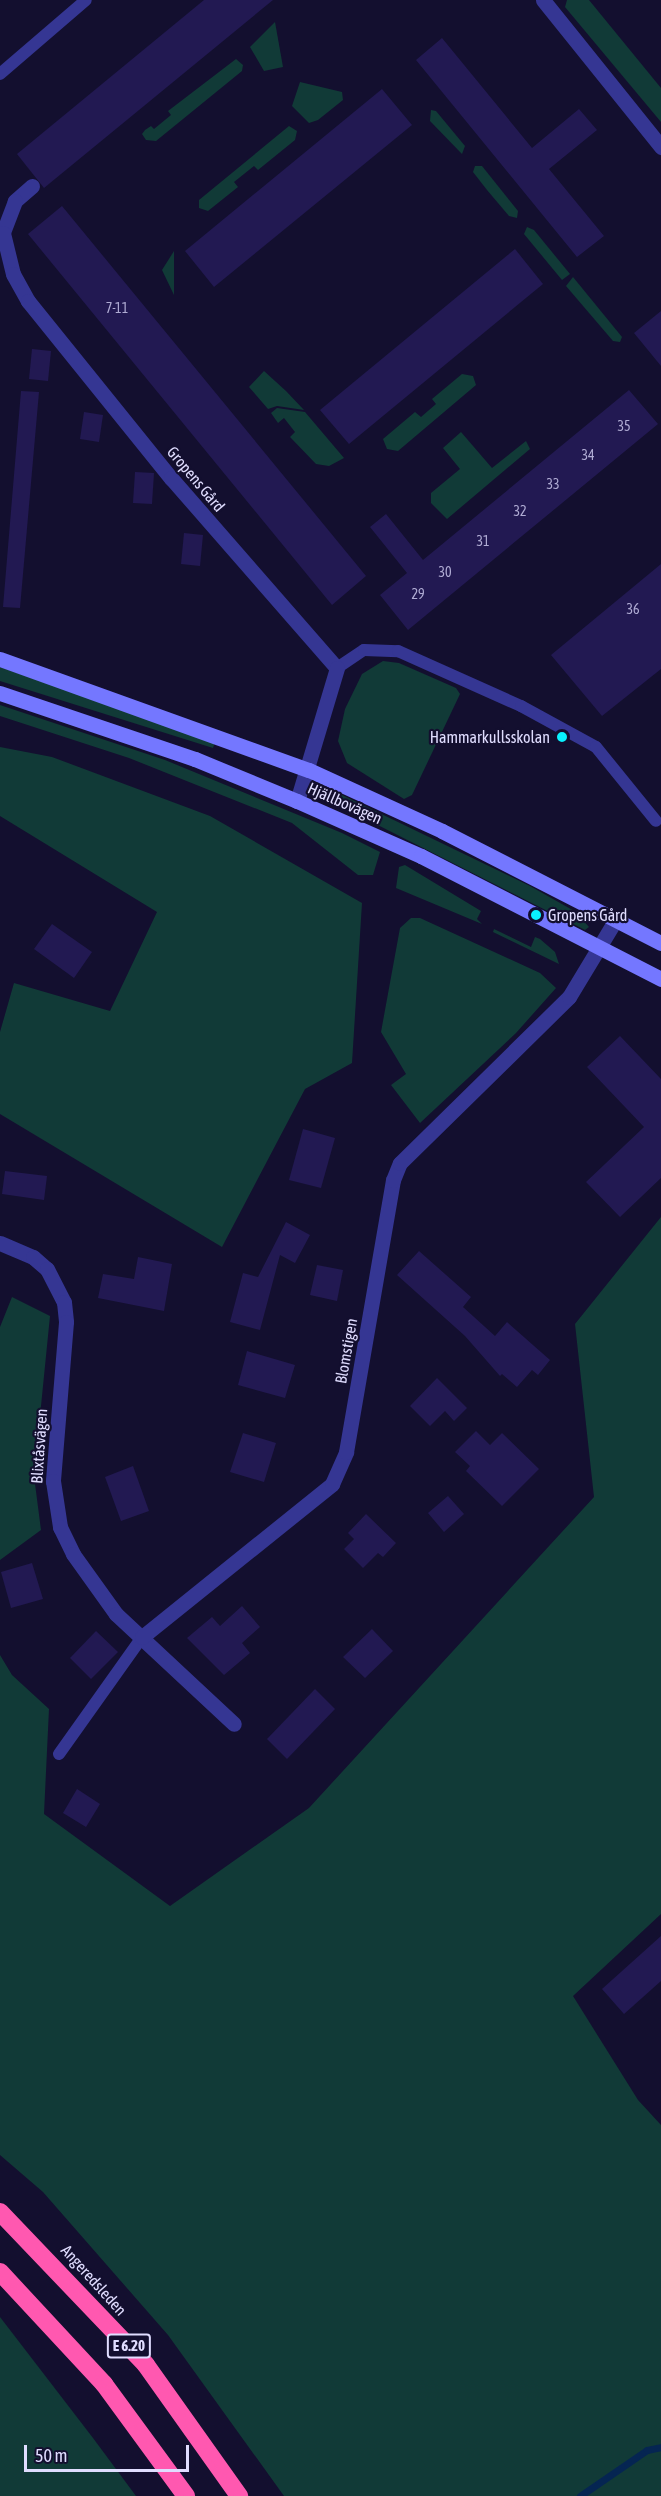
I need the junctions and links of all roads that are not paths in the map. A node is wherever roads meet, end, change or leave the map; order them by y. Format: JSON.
{"nodes":[{"id":1,"x":86,"y":0,"type":"edge"},
{"id":2,"x":547,"y":1,"type":"edge"},
{"id":3,"x":0,"y":74,"type":"edge"},
{"id":4,"x":660,"y":143,"type":"edge"},
{"id":5,"x":32,"y":186,"type":"dead end"},
{"id":6,"x":4,"y":256,"type":"edge"},
{"id":7,"x":0,"y":659,"type":"edge"},
{"id":8,"x":337,"y":668,"type":"junction"},
{"id":9,"x":0,"y":693,"type":"edge"},
{"id":10,"x":309,"y":770,"type":"junction"},
{"id":11,"x":297,"y":801,"type":"junction"},
{"id":12,"x":656,"y":821,"type":"dead end"},
{"id":13,"x":616,"y":919,"type":"junction"},
{"id":14,"x":661,"y":943,"type":"edge"},
{"id":15,"x":600,"y":949,"type":"junction"},
{"id":16,"x":661,"y":979,"type":"edge"},
{"id":17,"x":0,"y":1243,"type":"edge"},
{"id":18,"x":142,"y":1637,"type":"junction"},
{"id":19,"x":234,"y":1724,"type":"dead end"},
{"id":20,"x":59,"y":1754,"type":"dead end"},
{"id":21,"x":0,"y":2212,"type":"edge"},
{"id":22,"x":0,"y":2272,"type":"edge"},
{"id":23,"x":186,"y":2496,"type":"edge"},
{"id":24,"x":239,"y":2496,"type":"edge"}],
"edges":[{"from":1,"to":3,"type":"lane"},
{"from":2,"to":4,"type":"street"},
{"from":5,"to":6,"type":"street","name":"Gropens Gård"},
{"from":6,"to":8,"type":"street","name":"Gropens Gård"},
{"from":7,"to":10,"type":"street","name":"Hjällbovägen"},
{"from":8,"to":10,"type":"street"},
{"from":8,"to":12,"type":"lane"},
{"from":9,"to":11,"type":"street","name":"Hjällbovägen"},
{"from":10,"to":11,"type":"street"},
{"from":10,"to":13,"type":"street","name":"Hjällbovägen"},
{"from":11,"to":15,"type":"street","name":"Hjällbovägen"},
{"from":13,"to":14,"type":"street","name":"Hjällbovägen"},
{"from":13,"to":15,"type":"street","name":"Blomstigen"},
{"from":15,"to":16,"type":"street","name":"Hjällbovägen"},
{"from":15,"to":18,"type":"street","name":"Blomstigen"},
{"from":17,"to":18,"type":"street","name":"Blixtåsvägen"},
{"from":18,"to":19,"type":"street","name":"Blixtåsvägen"},
{"from":18,"to":20,"type":"lane","name":"Blomstigen"},
{"from":21,"to":24,"type":"highway","name":"Angeredsleden","number":"E 6.20"},
{"from":22,"to":23,"type":"highway","number":"E 6.20"}]}
